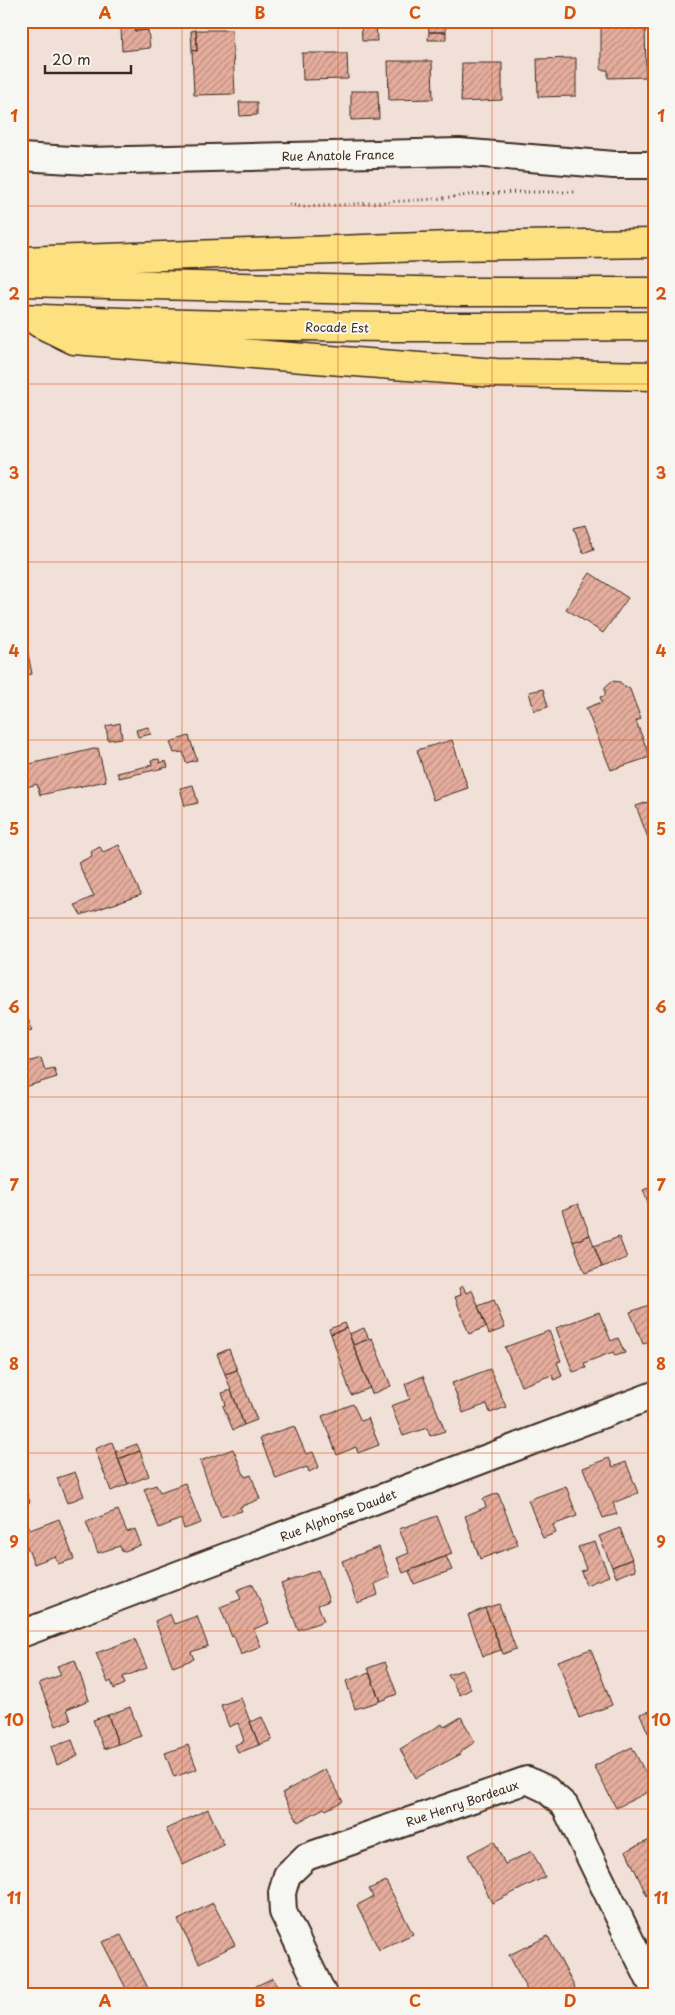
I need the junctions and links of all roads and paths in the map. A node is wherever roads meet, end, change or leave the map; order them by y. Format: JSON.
{"nodes":[{"id":1,"x":21,"y":157,"type":"edge"},
{"id":2,"x":654,"y":165,"type":"edge"},
{"id":3,"x":582,"y":192,"type":"dead end"},
{"id":4,"x":289,"y":204,"type":"dead end"},
{"id":5,"x":654,"y":244,"type":"edge"},
{"id":6,"x":21,"y":262,"type":"edge"},
{"id":7,"x":21,"y":282,"type":"edge"},
{"id":8,"x":654,"y":292,"type":"edge"},
{"id":9,"x":26,"y":318,"type":"edge"},
{"id":10,"x":654,"y":326,"type":"edge"},
{"id":11,"x":654,"y":376,"type":"edge"},
{"id":12,"x":654,"y":1396,"type":"edge"},
{"id":13,"x":21,"y":1634,"type":"edge"},
{"id":14,"x":654,"y":1989,"type":"edge"},
{"id":15,"x":323,"y":1994,"type":"edge"}],
"edges":[{"from":1,"to":2,"type":"street","name":"Rue Anatole France"},
{"from":3,"to":4,"type":"path"},
{"from":5,"to":6,"type":"highway"},
{"from":7,"to":8,"type":"highway"},
{"from":9,"to":10,"type":"highway","name":"Rocade Est"},
{"from":9,"to":11,"type":"highway"},
{"from":12,"to":13,"type":"street","name":"Rue Alphonse Daudet"},
{"from":14,"to":15,"type":"street","name":"Rue Henry Bordeaux"}]}
